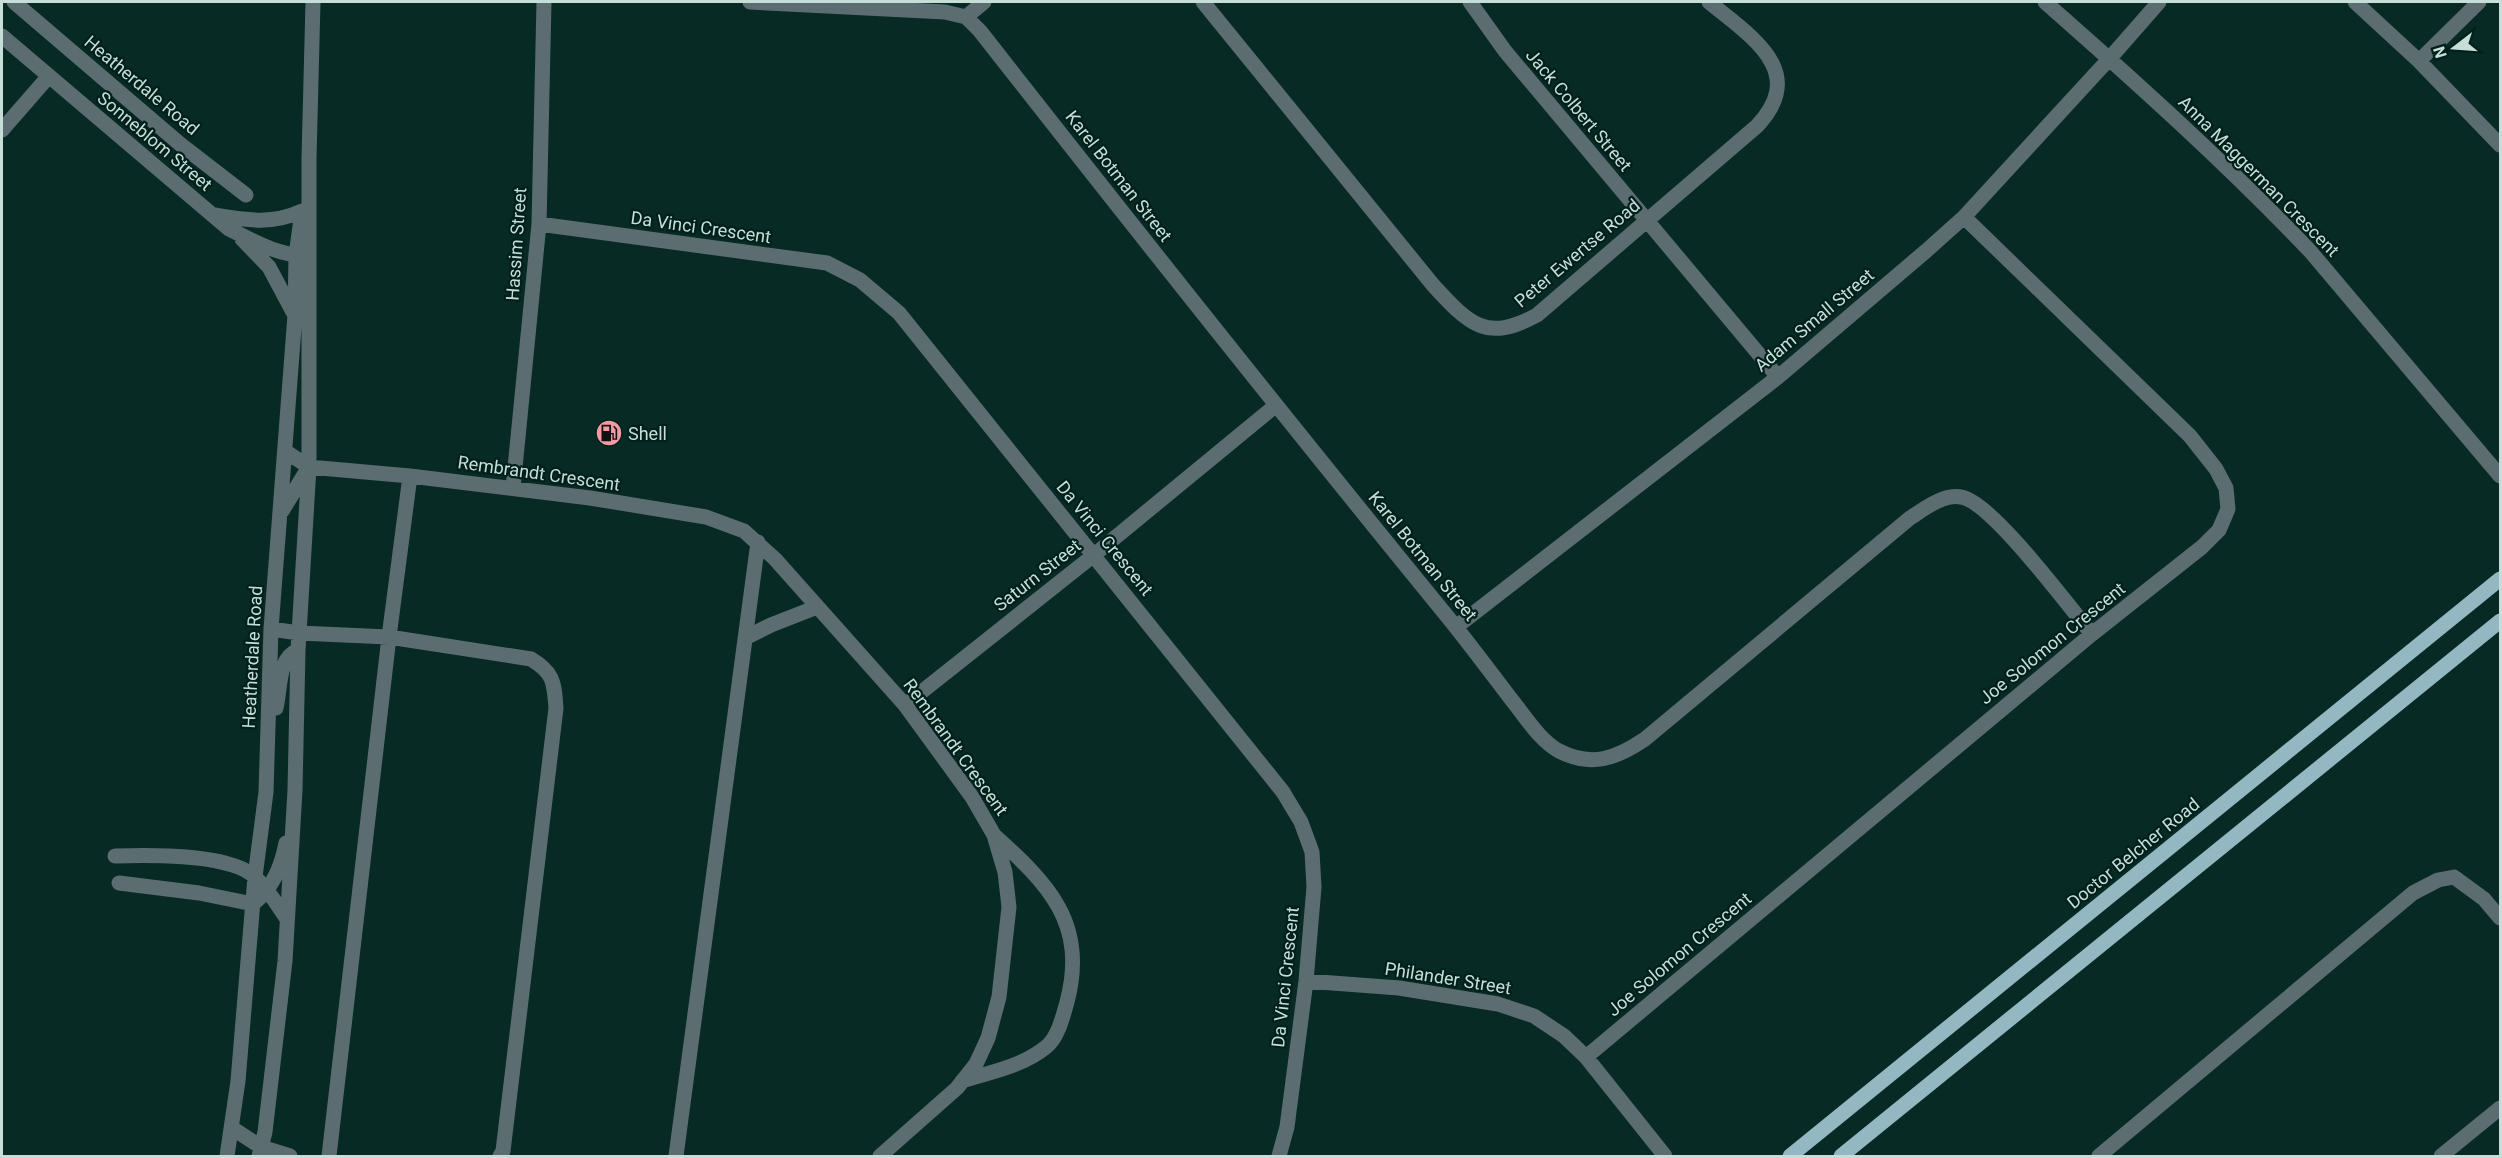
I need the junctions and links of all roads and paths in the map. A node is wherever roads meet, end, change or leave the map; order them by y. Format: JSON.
{"nodes":[{"id":1,"x":14,"y":2,"type":"edge"},
{"id":2,"x":313,"y":2,"type":"edge"},
{"id":3,"x":544,"y":2,"type":"edge"},
{"id":4,"x":750,"y":2,"type":"edge"},
{"id":5,"x":984,"y":2,"type":"edge"},
{"id":6,"x":1203,"y":2,"type":"edge"},
{"id":7,"x":1470,"y":2,"type":"edge"},
{"id":8,"x":1709,"y":2,"type":"edge"},
{"id":9,"x":2045,"y":2,"type":"edge"},
{"id":10,"x":2158,"y":2,"type":"edge"},
{"id":11,"x":2355,"y":2,"type":"edge"},
{"id":12,"x":2479,"y":2,"type":"edge"},
{"id":13,"x":966,"y":17,"type":"junction"},
{"id":14,"x":2,"y":36,"type":"edge"},
{"id":15,"x":2110,"y":58,"type":"junction"},
{"id":16,"x":2419,"y":61,"type":"junction"},
{"id":17,"x":49,"y":76,"type":"junction"},
{"id":18,"x":2,"y":130,"type":"edge"},
{"id":19,"x":2500,"y":146,"type":"edge"},
{"id":20,"x":309,"y":158,"type":"junction"},
{"id":21,"x":246,"y":195,"type":"dead end"},
{"id":22,"x":302,"y":211,"type":"junction"},
{"id":23,"x":212,"y":214,"type":"junction"},
{"id":24,"x":1964,"y":218,"type":"junction"},
{"id":25,"x":1646,"y":221,"type":"junction"},
{"id":26,"x":539,"y":224,"type":"junction"},
{"id":27,"x":229,"y":229,"type":"junction"},
{"id":28,"x":303,"y":255,"type":"junction"},
{"id":29,"x":295,"y":315,"type":"junction"},
{"id":30,"x":1778,"y":378,"type":"junction"},
{"id":31,"x":1275,"y":406,"type":"junction"},
{"id":32,"x":285,"y":451,"type":"junction"},
{"id":33,"x":309,"y":467,"type":"junction"},
{"id":34,"x":410,"y":476,"type":"junction"},
{"id":35,"x":2500,"y":476,"type":"edge"},
{"id":36,"x":513,"y":488,"type":"junction"},
{"id":37,"x":280,"y":517,"type":"junction"},
{"id":38,"x":758,"y":542,"type":"junction"},
{"id":39,"x":1094,"y":555,"type":"junction"},
{"id":40,"x":2500,"y":579,"type":"edge"},
{"id":41,"x":817,"y":606,"type":"junction"},
{"id":42,"x":2500,"y":621,"type":"edge"},
{"id":43,"x":1456,"y":627,"type":"junction"},
{"id":44,"x":271,"y":629,"type":"junction"},
{"id":45,"x":299,"y":633,"type":"junction"},
{"id":46,"x":2092,"y":634,"type":"junction"},
{"id":47,"x":389,"y":637,"type":"junction"},
{"id":48,"x":747,"y":638,"type":"junction"},
{"id":49,"x":298,"y":650,"type":"junction"},
{"id":50,"x":905,"y":705,"type":"junction"},
{"id":51,"x":268,"y":734,"type":"junction"},
{"id":52,"x":296,"y":790,"type":"junction"},
{"id":53,"x":994,"y":835,"type":"junction"},
{"id":54,"x":115,"y":855,"type":"dead end"},
{"id":55,"x":255,"y":877,"type":"junction"},
{"id":56,"x":118,"y":883,"type":"dead end"},
{"id":57,"x":267,"y":892,"type":"junction"},
{"id":58,"x":253,"y":904,"type":"junction"},
{"id":59,"x":2500,"y":918,"type":"edge"},
{"id":60,"x":287,"y":919,"type":"junction"},
{"id":61,"x":1306,"y":981,"type":"junction"},
{"id":62,"x":1586,"y":1057,"type":"junction"},
{"id":63,"x":962,"y":1081,"type":"junction"},
{"id":64,"x":2500,"y":1108,"type":"edge"},
{"id":65,"x":232,"y":1128,"type":"junction"},
{"id":66,"x":260,"y":1152,"type":"edge"},
{"id":67,"x":2104,"y":1155,"type":"edge"},
{"id":68,"x":227,"y":1156,"type":"edge"},
{"id":69,"x":290,"y":1156,"type":"edge"},
{"id":70,"x":329,"y":1156,"type":"edge"},
{"id":71,"x":500,"y":1156,"type":"edge"},
{"id":72,"x":676,"y":1156,"type":"edge"},
{"id":73,"x":880,"y":1156,"type":"edge"},
{"id":74,"x":1279,"y":1156,"type":"edge"},
{"id":75,"x":1665,"y":1156,"type":"edge"},
{"id":76,"x":1790,"y":1156,"type":"edge"},
{"id":77,"x":1841,"y":1156,"type":"edge"},
{"id":78,"x":2441,"y":1156,"type":"edge"}],
"edges":[{"from":1,"to":21,"type":"street","name":"Heatherdale Road"},
{"from":2,"to":20,"type":"street","name":"Heatherdale Road"},
{"from":3,"to":26,"type":"street","name":"Hassim Street"},
{"from":4,"to":13,"type":"street"},
{"from":5,"to":13,"type":"street"},
{"from":6,"to":25,"type":"street","name":"Peter Ewertse Road"},
{"from":7,"to":25,"type":"street","name":"Jack Colbert Street"},
{"from":8,"to":25,"type":"street","name":"Peter Ewertse Road"},
{"from":9,"to":15,"type":"street","name":"Anna Maggerman Crescent"},
{"from":10,"to":15,"type":"street","name":"Adam Small Street"},
{"from":11,"to":16,"type":"street"},
{"from":12,"to":16,"type":"street"},
{"from":13,"to":31,"type":"street","name":"Karel Botman Street"},
{"from":14,"to":17,"type":"street","name":"Sonneblom Street"},
{"from":15,"to":24,"type":"street","name":"Adam Small Street"},
{"from":15,"to":35,"type":"street","name":"Anna Maggerman Crescent"},
{"from":16,"to":19,"type":"street"},
{"from":17,"to":18,"type":"street"},
{"from":17,"to":23,"type":"street","name":"Sonneblom Street"},
{"from":20,"to":22,"type":"street","name":"Heatherdale Road"},
{"from":20,"to":28,"type":"street","name":"Heatherdale Road"},
{"from":22,"to":23,"type":"street"},
{"from":22,"to":28,"type":"street","name":"Heatherdale Road"},
{"from":23,"to":27,"type":"street","name":"Sonneblom Street"},
{"from":24,"to":30,"type":"street","name":"Adam Small Street"},
{"from":24,"to":46,"type":"street","name":"Joe Solomon Crescent"},
{"from":25,"to":30,"type":"street","name":"Jack Colbert Street"},
{"from":26,"to":36,"type":"street","name":"Hassim Street"},
{"from":26,"to":39,"type":"street","name":"Da Vinci Crescent"},
{"from":27,"to":28,"type":"street","name":"Sonneblom Street"},
{"from":27,"to":29,"type":"street"},
{"from":28,"to":29,"type":"street","name":"Heatherdale Road"},
{"from":28,"to":33,"type":"street","name":"Heatherdale Road"},
{"from":29,"to":32,"type":"street","name":"Heatherdale Road"},
{"from":30,"to":43,"type":"street","name":"Adam Small Street"},
{"from":31,"to":39,"type":"street","name":"Saturn Street"},
{"from":31,"to":43,"type":"street","name":"Karel Botman Street"},
{"from":32,"to":33,"type":"street"},
{"from":32,"to":37,"type":"street","name":"Heatherdale Road"},
{"from":33,"to":34,"type":"street","name":"Rembrandt Crescent"},
{"from":33,"to":37,"type":"street"},
{"from":33,"to":45,"type":"street","name":"Heatherdale Road"},
{"from":34,"to":36,"type":"street","name":"Rembrandt Crescent"},
{"from":34,"to":47,"type":"street"},
{"from":36,"to":38,"type":"street","name":"Rembrandt Crescent"},
{"from":37,"to":44,"type":"street","name":"Heatherdale Road"},
{"from":38,"to":41,"type":"street","name":"Rembrandt Crescent"},
{"from":38,"to":48,"type":"street"},
{"from":39,"to":50,"type":"street","name":"Saturn Street"},
{"from":39,"to":61,"type":"street","name":"Da Vinci Crescent"},
{"from":40,"to":76,"type":"main road","name":"Doctor Belcher Road"},
{"from":41,"to":48,"type":"street"},
{"from":41,"to":50,"type":"street","name":"Rembrandt Crescent"},
{"from":42,"to":77,"type":"main road"},
{"from":43,"to":46,"type":"street","name":"Karel Botman Street"},
{"from":44,"to":45,"type":"street"},
{"from":44,"to":51,"type":"street","name":"Heatherdale Road"},
{"from":45,"to":47,"type":"street"},
{"from":45,"to":49,"type":"street","name":"Heatherdale Road"},
{"from":46,"to":62,"type":"street","name":"Joe Solomon Crescent"},
{"from":47,"to":70,"type":"street"},
{"from":47,"to":71,"type":"street"},
{"from":48,"to":72,"type":"street"},
{"from":49,"to":51,"type":"street"},
{"from":49,"to":52,"type":"street","name":"Heatherdale Road"},
{"from":50,"to":53,"type":"street","name":"Rembrandt Crescent"},
{"from":51,"to":55,"type":"street","name":"Heatherdale Road"},
{"from":52,"to":57,"type":"street"},
{"from":52,"to":60,"type":"street","name":"Heatherdale Road"},
{"from":53,"to":63,"type":"street","name":"Rembrandt Crescent"},
{"from":53,"to":63,"type":"street"},
{"from":54,"to":55,"type":"street"},
{"from":55,"to":57,"type":"street"},
{"from":55,"to":58,"type":"street","name":"Heatherdale Road"},
{"from":56,"to":58,"type":"street"},
{"from":57,"to":58,"type":"street"},
{"from":57,"to":60,"type":"street"},
{"from":58,"to":65,"type":"street","name":"Heatherdale Road"},
{"from":59,"to":67,"type":"street"},
{"from":60,"to":66,"type":"street","name":"Heatherdale Road"},
{"from":61,"to":62,"type":"street","name":"Philander Street"},
{"from":61,"to":74,"type":"street","name":"Da Vinci Crescent"},
{"from":62,"to":75,"type":"street","name":"Philander Street"},
{"from":63,"to":73,"type":"street","name":"Rembrandt Crescent"},
{"from":64,"to":78,"type":"street"},
{"from":65,"to":66,"type":"street"},
{"from":65,"to":68,"type":"street","name":"Heatherdale Road"},
{"from":66,"to":69,"type":"street"}]}
